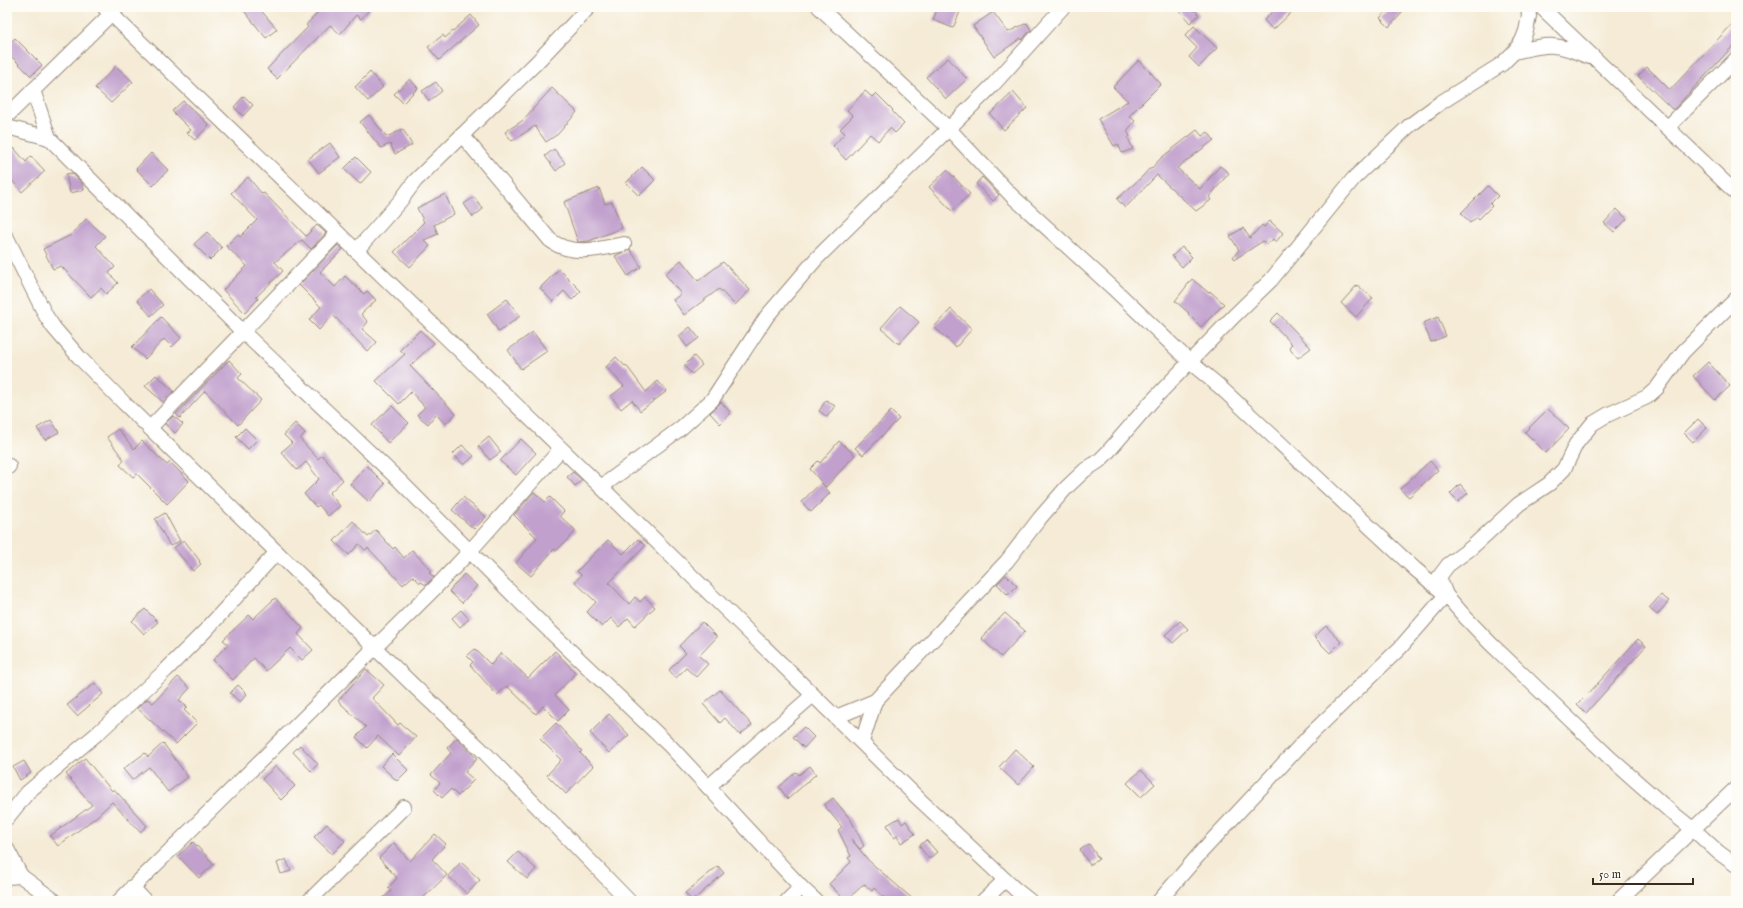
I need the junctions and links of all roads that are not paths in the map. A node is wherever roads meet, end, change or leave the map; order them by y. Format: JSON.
{"nodes":[{"id":1,"x":589,"y":7,"type":"edge"},
{"id":2,"x":819,"y":7,"type":"edge"},
{"id":3,"x":1062,"y":7,"type":"edge"},
{"id":4,"x":1528,"y":7,"type":"edge"},
{"id":5,"x":1542,"y":7,"type":"edge"},
{"id":6,"x":111,"y":9,"type":"edge"},
{"id":7,"x":1514,"y":52,"type":"junction"},
{"id":8,"x":1597,"y":60,"type":"junction"},
{"id":9,"x":1736,"y":60,"type":"edge"},
{"id":10,"x":33,"y":90,"type":"junction"},
{"id":11,"x":7,"y":116,"type":"edge"},
{"id":12,"x":7,"y":127,"type":"edge"},
{"id":13,"x":1668,"y":127,"type":"junction"},
{"id":14,"x":948,"y":128,"type":"junction"},
{"id":15,"x":462,"y":135,"type":"junction"},
{"id":16,"x":49,"y":138,"type":"junction"},
{"id":17,"x":1736,"y":194,"type":"edge"},
{"id":18,"x":338,"y":233,"type":"junction"},
{"id":19,"x":7,"y":238,"type":"edge"},
{"id":20,"x":624,"y":244,"type":"dead end"},
{"id":21,"x":356,"y":251,"type":"junction"},
{"id":22,"x":1736,"y":299,"type":"edge"},
{"id":23,"x":243,"y":332,"type":"junction"},
{"id":24,"x":1190,"y":362,"type":"junction"},
{"id":25,"x":150,"y":428,"type":"junction"},
{"id":26,"x":561,"y":449,"type":"junction"},
{"id":27,"x":601,"y":487,"type":"junction"},
{"id":28,"x":470,"y":551,"type":"junction"},
{"id":29,"x":277,"y":552,"type":"junction"},
{"id":30,"x":1446,"y":595,"type":"junction"},
{"id":31,"x":375,"y":647,"type":"junction"},
{"id":32,"x":813,"y":695,"type":"junction"},
{"id":33,"x":875,"y":701,"type":"junction"},
{"id":34,"x":836,"y":717,"type":"junction"},
{"id":35,"x":862,"y":742,"type":"junction"},
{"id":36,"x":708,"y":787,"type":"junction"},
{"id":37,"x":1736,"y":788,"type":"edge"},
{"id":38,"x":404,"y":807,"type":"dead end"},
{"id":39,"x":7,"y":818,"type":"edge"},
{"id":40,"x":1694,"y":830,"type":"junction"},
{"id":41,"x":7,"y":849,"type":"edge"},
{"id":42,"x":1736,"y":865,"type":"edge"},
{"id":43,"x":14,"y":876,"type":"edge"},
{"id":44,"x":1005,"y":880,"type":"junction"},
{"id":45,"x":132,"y":887,"type":"junction"},
{"id":46,"x":801,"y":887,"type":"junction"},
{"id":47,"x":55,"y":901,"type":"edge"},
{"id":48,"x":119,"y":901,"type":"edge"},
{"id":49,"x":145,"y":901,"type":"edge"},
{"id":50,"x":309,"y":901,"type":"edge"},
{"id":51,"x":629,"y":901,"type":"edge"},
{"id":52,"x":787,"y":901,"type":"edge"},
{"id":53,"x":816,"y":901,"type":"edge"},
{"id":54,"x":983,"y":901,"type":"edge"},
{"id":55,"x":1030,"y":901,"type":"edge"},
{"id":56,"x":1159,"y":901,"type":"edge"},
{"id":57,"x":1618,"y":901,"type":"edge"}],
"edges":[{"from":1,"to":15,"type":"street"},
{"from":2,"to":14,"type":"street"},
{"from":3,"to":14,"type":"street"},
{"from":4,"to":7,"type":"street"},
{"from":5,"to":8,"type":"street"},
{"from":6,"to":10,"type":"street"},
{"from":6,"to":18,"type":"street"},
{"from":7,"to":8,"type":"street"},
{"from":7,"to":24,"type":"street"},
{"from":8,"to":13,"type":"street"},
{"from":9,"to":13,"type":"street"},
{"from":10,"to":11,"type":"street"},
{"from":10,"to":16,"type":"street"},
{"from":12,"to":16,"type":"street"},
{"from":13,"to":17,"type":"street"},
{"from":14,"to":24,"type":"street"},
{"from":14,"to":27,"type":"street"},
{"from":15,"to":20,"type":"street"},
{"from":15,"to":21,"type":"street"},
{"from":16,"to":23,"type":"street"},
{"from":18,"to":21,"type":"street"},
{"from":18,"to":23,"type":"street"},
{"from":19,"to":25,"type":"street"},
{"from":21,"to":26,"type":"street"},
{"from":22,"to":30,"type":"street"},
{"from":23,"to":25,"type":"street"},
{"from":23,"to":28,"type":"street"},
{"from":24,"to":30,"type":"street"},
{"from":24,"to":33,"type":"street"},
{"from":25,"to":29,"type":"street"},
{"from":26,"to":27,"type":"street"},
{"from":26,"to":28,"type":"street"},
{"from":27,"to":32,"type":"street"},
{"from":28,"to":31,"type":"street"},
{"from":28,"to":36,"type":"street"},
{"from":29,"to":31,"type":"street"},
{"from":29,"to":39,"type":"street"},
{"from":30,"to":40,"type":"street"},
{"from":30,"to":56,"type":"street"},
{"from":31,"to":45,"type":"street"},
{"from":31,"to":51,"type":"street"},
{"from":32,"to":34,"type":"street"},
{"from":32,"to":36,"type":"street"},
{"from":33,"to":34,"type":"street"},
{"from":33,"to":35,"type":"street"},
{"from":34,"to":35,"type":"street"},
{"from":35,"to":44,"type":"street"},
{"from":36,"to":46,"type":"street"},
{"from":37,"to":40,"type":"street"},
{"from":38,"to":50,"type":"street"},
{"from":40,"to":42,"type":"street"},
{"from":40,"to":57,"type":"street"},
{"from":41,"to":43,"type":"street"},
{"from":43,"to":47,"type":"street"},
{"from":44,"to":54,"type":"street"},
{"from":44,"to":55,"type":"street"},
{"from":45,"to":48,"type":"street"},
{"from":45,"to":49,"type":"street"},
{"from":46,"to":52,"type":"street"},
{"from":46,"to":53,"type":"street"}]}
